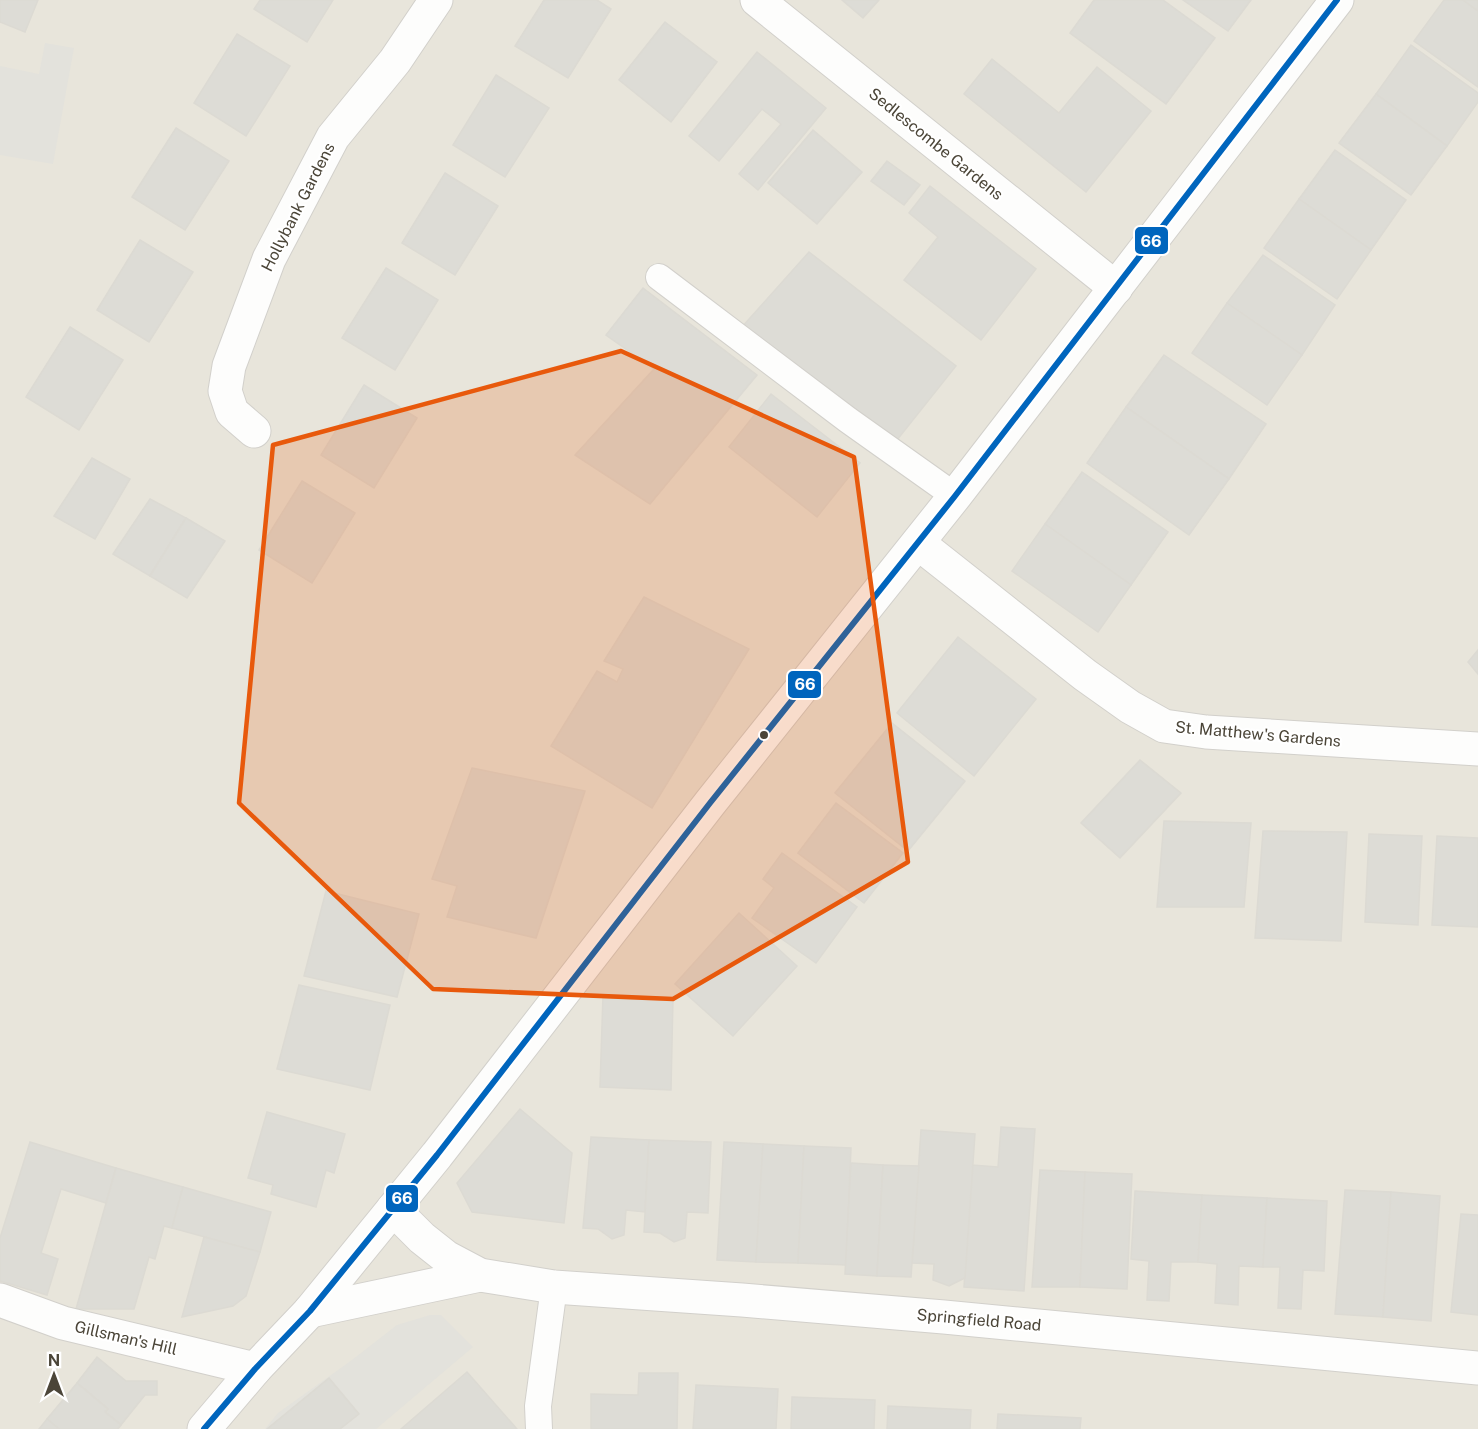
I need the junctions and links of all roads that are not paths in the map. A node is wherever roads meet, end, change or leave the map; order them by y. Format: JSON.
{"nodes":[{"id":1,"x":436,"y":0,"type":"edge"},
{"id":2,"x":1337,"y":0,"type":"edge"},
{"id":3,"x":769,"y":4,"type":"edge"},
{"id":4,"x":659,"y":277,"type":"dead end"},
{"id":5,"x":1116,"y":288,"type":"junction"},
{"id":6,"x":254,"y":431,"type":"dead end"},
{"id":7,"x":955,"y":496,"type":"junction"},
{"id":8,"x":918,"y":543,"type":"junction"},
{"id":9,"x":1478,"y":749,"type":"edge"},
{"id":10,"x":393,"y":1209,"type":"junction"},
{"id":11,"x":480,"y":1275,"type":"junction"},
{"id":12,"x":554,"y":1287,"type":"junction"},
{"id":13,"x":0,"y":1300,"type":"edge"},
{"id":14,"x":310,"y":1311,"type":"junction"},
{"id":15,"x":1478,"y":1368,"type":"edge"},
{"id":16,"x":255,"y":1369,"type":"junction"},
{"id":17,"x":204,"y":1429,"type":"edge"},
{"id":18,"x":539,"y":1429,"type":"edge"}],
"edges":[{"from":1,"to":6,"type":"street","name":"Hollybank Gardens"},
{"from":2,"to":5,"type":"street"},
{"from":3,"to":5,"type":"street","name":"Sedlescombe Gardens"},
{"from":4,"to":7,"type":"lane"},
{"from":5,"to":7,"type":"street"},
{"from":7,"to":8,"type":"street"},
{"from":8,"to":9,"type":"street","name":"St. Matthew's Gardens"},
{"from":8,"to":10,"type":"street"},
{"from":10,"to":11,"type":"street","name":"Springfield Road"},
{"from":10,"to":14,"type":"street"},
{"from":11,"to":12,"type":"street","name":"Springfield Road"},
{"from":11,"to":14,"type":"street","name":"Springfield Road"},
{"from":12,"to":15,"type":"street","name":"Springfield Road"},
{"from":12,"to":18,"type":"lane"},
{"from":13,"to":16,"type":"street","name":"Gillsman's Hill"},
{"from":14,"to":16,"type":"street"},
{"from":16,"to":17,"type":"street"}]}
